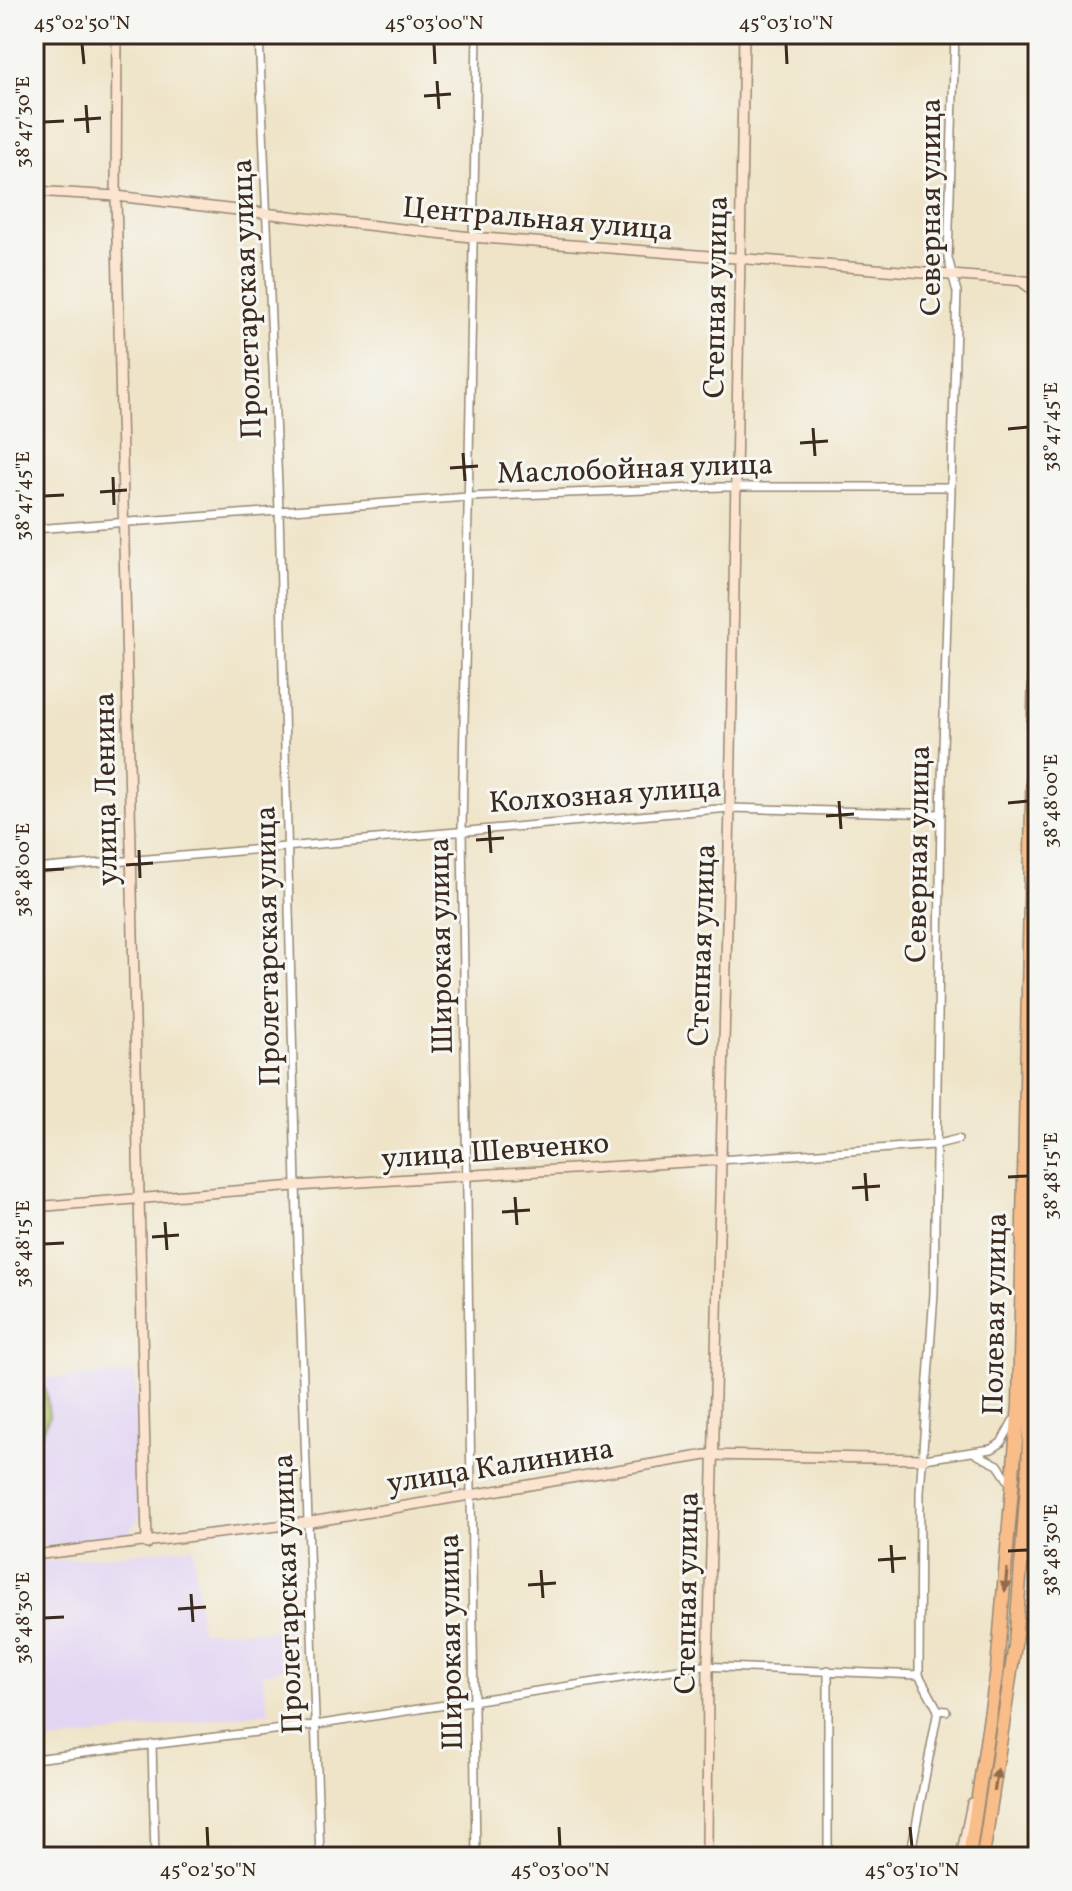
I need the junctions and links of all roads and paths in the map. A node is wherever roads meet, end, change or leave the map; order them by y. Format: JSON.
{"nodes":[{"id":1,"x":117,"y":34,"type":"edge"},
{"id":2,"x":259,"y":34,"type":"edge"},
{"id":3,"x":477,"y":34,"type":"edge"},
{"id":4,"x":744,"y":34,"type":"edge"},
{"id":5,"x":955,"y":34,"type":"edge"},
{"id":6,"x":34,"y":191,"type":"edge"},
{"id":7,"x":116,"y":196,"type":"junction"},
{"id":8,"x":266,"y":215,"type":"junction"},
{"id":9,"x":471,"y":237,"type":"junction"},
{"id":10,"x":739,"y":260,"type":"junction"},
{"id":11,"x":953,"y":275,"type":"junction"},
{"id":12,"x":1038,"y":276,"type":"edge"},
{"id":13,"x":1019,"y":281,"type":"junction"},
{"id":14,"x":1038,"y":282,"type":"edge"},
{"id":15,"x":1038,"y":294,"type":"edge"},
{"id":16,"x":950,"y":487,"type":"junction"},
{"id":17,"x":736,"y":488,"type":"junction"},
{"id":18,"x":468,"y":497,"type":"junction"},
{"id":19,"x":279,"y":510,"type":"junction"},
{"id":20,"x":123,"y":524,"type":"junction"},
{"id":21,"x":34,"y":529,"type":"edge"},
{"id":22,"x":1038,"y":530,"type":"edge"},
{"id":23,"x":730,"y":808,"type":"junction"},
{"id":24,"x":941,"y":814,"type":"junction"},
{"id":25,"x":462,"y":829,"type":"junction"},
{"id":26,"x":289,"y":845,"type":"junction"},
{"id":27,"x":130,"y":860,"type":"junction"},
{"id":28,"x":34,"y":869,"type":"edge"},
{"id":29,"x":1038,"y":1081,"type":"edge"},
{"id":30,"x":958,"y":1139,"type":"dead end"},
{"id":31,"x":934,"y":1145,"type":"junction"},
{"id":32,"x":719,"y":1160,"type":"junction"},
{"id":33,"x":465,"y":1178,"type":"junction"},
{"id":34,"x":296,"y":1186,"type":"junction"},
{"id":35,"x":137,"y":1200,"type":"junction"},
{"id":36,"x":34,"y":1207,"type":"edge"},
{"id":37,"x":1019,"y":1404,"type":"junction"},
{"id":38,"x":1034,"y":1434,"type":"edge"},
{"id":39,"x":976,"y":1454,"type":"junction"},
{"id":40,"x":713,"y":1455,"type":"junction"},
{"id":41,"x":924,"y":1459,"type":"junction"},
{"id":42,"x":471,"y":1493,"type":"junction"},
{"id":43,"x":1013,"y":1502,"type":"junction"},
{"id":44,"x":311,"y":1522,"type":"junction"},
{"id":45,"x":147,"y":1544,"type":"junction"},
{"id":46,"x":34,"y":1555,"type":"edge"},
{"id":47,"x":708,"y":1667,"type":"junction"},
{"id":48,"x":828,"y":1670,"type":"junction"},
{"id":49,"x":919,"y":1675,"type":"junction"},
{"id":50,"x":476,"y":1701,"type":"junction"},
{"id":51,"x":315,"y":1725,"type":"junction"},
{"id":52,"x":152,"y":1744,"type":"junction"},
{"id":53,"x":985,"y":1758,"type":"junction"},
{"id":54,"x":34,"y":1759,"type":"edge"},
{"id":55,"x":155,"y":1857,"type":"edge"},
{"id":56,"x":320,"y":1857,"type":"edge"},
{"id":57,"x":476,"y":1857,"type":"edge"},
{"id":58,"x":707,"y":1857,"type":"edge"},
{"id":59,"x":828,"y":1857,"type":"edge"},
{"id":60,"x":910,"y":1857,"type":"edge"},
{"id":61,"x":961,"y":1857,"type":"edge"},
{"id":62,"x":969,"y":1857,"type":"edge"},
{"id":63,"x":983,"y":1857,"type":"edge"}],
"edges":[{"from":1,"to":7,"type":"street","name":"улица Ленина"},
{"from":2,"to":8,"type":"street","name":"Пролетарская улица"},
{"from":3,"to":9,"type":"street","name":"Широкая улица"},
{"from":4,"to":10,"type":"street","name":"Степная улица"},
{"from":5,"to":11,"type":"street","name":"Северная улица"},
{"from":6,"to":7,"type":"street","name":"Центральная улица"},
{"from":7,"to":8,"type":"street","name":"Центральная улица"},
{"from":7,"to":20,"type":"street","name":"улица Ленина"},
{"from":8,"to":9,"type":"street","name":"Центральная улица"},
{"from":8,"to":19,"type":"street","name":"Пролетарская улица"},
{"from":9,"to":10,"type":"street","name":"Центральная улица"},
{"from":9,"to":18,"type":"street","name":"Широкая улица"},
{"from":10,"to":11,"type":"street","name":"Центральная улица"},
{"from":10,"to":17,"type":"street","name":"Степная улица"},
{"from":11,"to":13,"type":"street","name":"Центральная улица"},
{"from":11,"to":16,"type":"street","name":"Северная улица"},
{"from":12,"to":13,"type":"street"},
{"from":13,"to":14,"type":"street","name":"Центральная улица"},
{"from":13,"to":15,"type":"street"},
{"from":16,"to":17,"type":"street","name":"Маслобойная улица"},
{"from":16,"to":24,"type":"street","name":"Северная улица"},
{"from":17,"to":18,"type":"street","name":"Маслобойная улица"},
{"from":17,"to":23,"type":"street","name":"Степная улица"},
{"from":18,"to":19,"type":"street","name":"Маслобойная улица"},
{"from":18,"to":25,"type":"street","name":"Широкая улица"},
{"from":19,"to":20,"type":"street","name":"Маслобойная улица"},
{"from":19,"to":26,"type":"street","name":"Пролетарская улица"},
{"from":20,"to":21,"type":"street","name":"Маслобойная улица"},
{"from":20,"to":27,"type":"street","name":"улица Ленина"},
{"from":22,"to":37,"type":"highway","name":"Полевая улица"},
{"from":23,"to":24,"type":"street","name":"Колхозная улица"},
{"from":23,"to":25,"type":"street","name":"Колхозная улица"},
{"from":23,"to":32,"type":"street","name":"Степная улица"},
{"from":24,"to":31,"type":"street","name":"Северная улица"},
{"from":25,"to":26,"type":"street","name":"Колхозная улица"},
{"from":25,"to":33,"type":"street","name":"Широкая улица"},
{"from":26,"to":27,"type":"street","name":"Колхозная улица"},
{"from":26,"to":34,"type":"street","name":"Пролетарская улица"},
{"from":27,"to":28,"type":"street","name":"Колхозная улица"},
{"from":27,"to":35,"type":"street","name":"улица Ленина"},
{"from":29,"to":38,"type":"highway","name":"Полевая улица"},
{"from":30,"to":31,"type":"street","name":"улица Шевченко"},
{"from":31,"to":32,"type":"street","name":"улица Шевченко"},
{"from":31,"to":41,"type":"street","name":"Северная улица"},
{"from":32,"to":33,"type":"street","name":"улица Шевченко"},
{"from":32,"to":40,"type":"street","name":"Степная улица"},
{"from":33,"to":34,"type":"street","name":"улица Шевченко"},
{"from":33,"to":42,"type":"street","name":"Широкая улица"},
{"from":34,"to":35,"type":"street","name":"улица Шевченко"},
{"from":34,"to":44,"type":"street","name":"Пролетарская улица"},
{"from":35,"to":36,"type":"street","name":"улица Шевченко"},
{"from":35,"to":45,"type":"street","name":"улица Ленина"},
{"from":37,"to":39,"type":"street"},
{"from":37,"to":43,"type":"highway","name":"Полевая улица"},
{"from":63,"to":38,"type":"highway","name":"Полевая улица","one_way":true},
{"from":39,"to":41,"type":"street","name":"улица Калинина"},
{"from":39,"to":43,"type":"street"},
{"from":40,"to":41,"type":"street","name":"улица Калинина"},
{"from":40,"to":42,"type":"street","name":"улица Калинина"},
{"from":40,"to":47,"type":"street","name":"Степная улица"},
{"from":41,"to":49,"type":"street","name":"Северная улица"},
{"from":42,"to":44,"type":"street","name":"улица Калинина"},
{"from":42,"to":50,"type":"street","name":"Широкая улица"},
{"from":43,"to":53,"type":"highway","name":"Полевая улица","one_way":true},
{"from":44,"to":45,"type":"street","name":"улица Калинина"},
{"from":44,"to":51,"type":"street","name":"Пролетарская улица"},
{"from":45,"to":46,"type":"street","name":"улица Калинина"},
{"from":47,"to":48,"type":"street"},
{"from":47,"to":50,"type":"street"},
{"from":47,"to":58,"type":"street","name":"Степная улица"},
{"from":48,"to":49,"type":"street"},
{"from":48,"to":59,"type":"street"},
{"from":49,"to":60,"type":"street"},
{"from":50,"to":51,"type":"street"},
{"from":50,"to":57,"type":"street","name":"Широкая улица"},
{"from":51,"to":52,"type":"street"},
{"from":51,"to":56,"type":"street","name":"Пролетарская улица"},
{"from":52,"to":54,"type":"street"},
{"from":52,"to":55,"type":"street"},
{"from":53,"to":61,"type":"street"},
{"from":53,"to":62,"type":"highway","name":"Полевая улица"}]}
